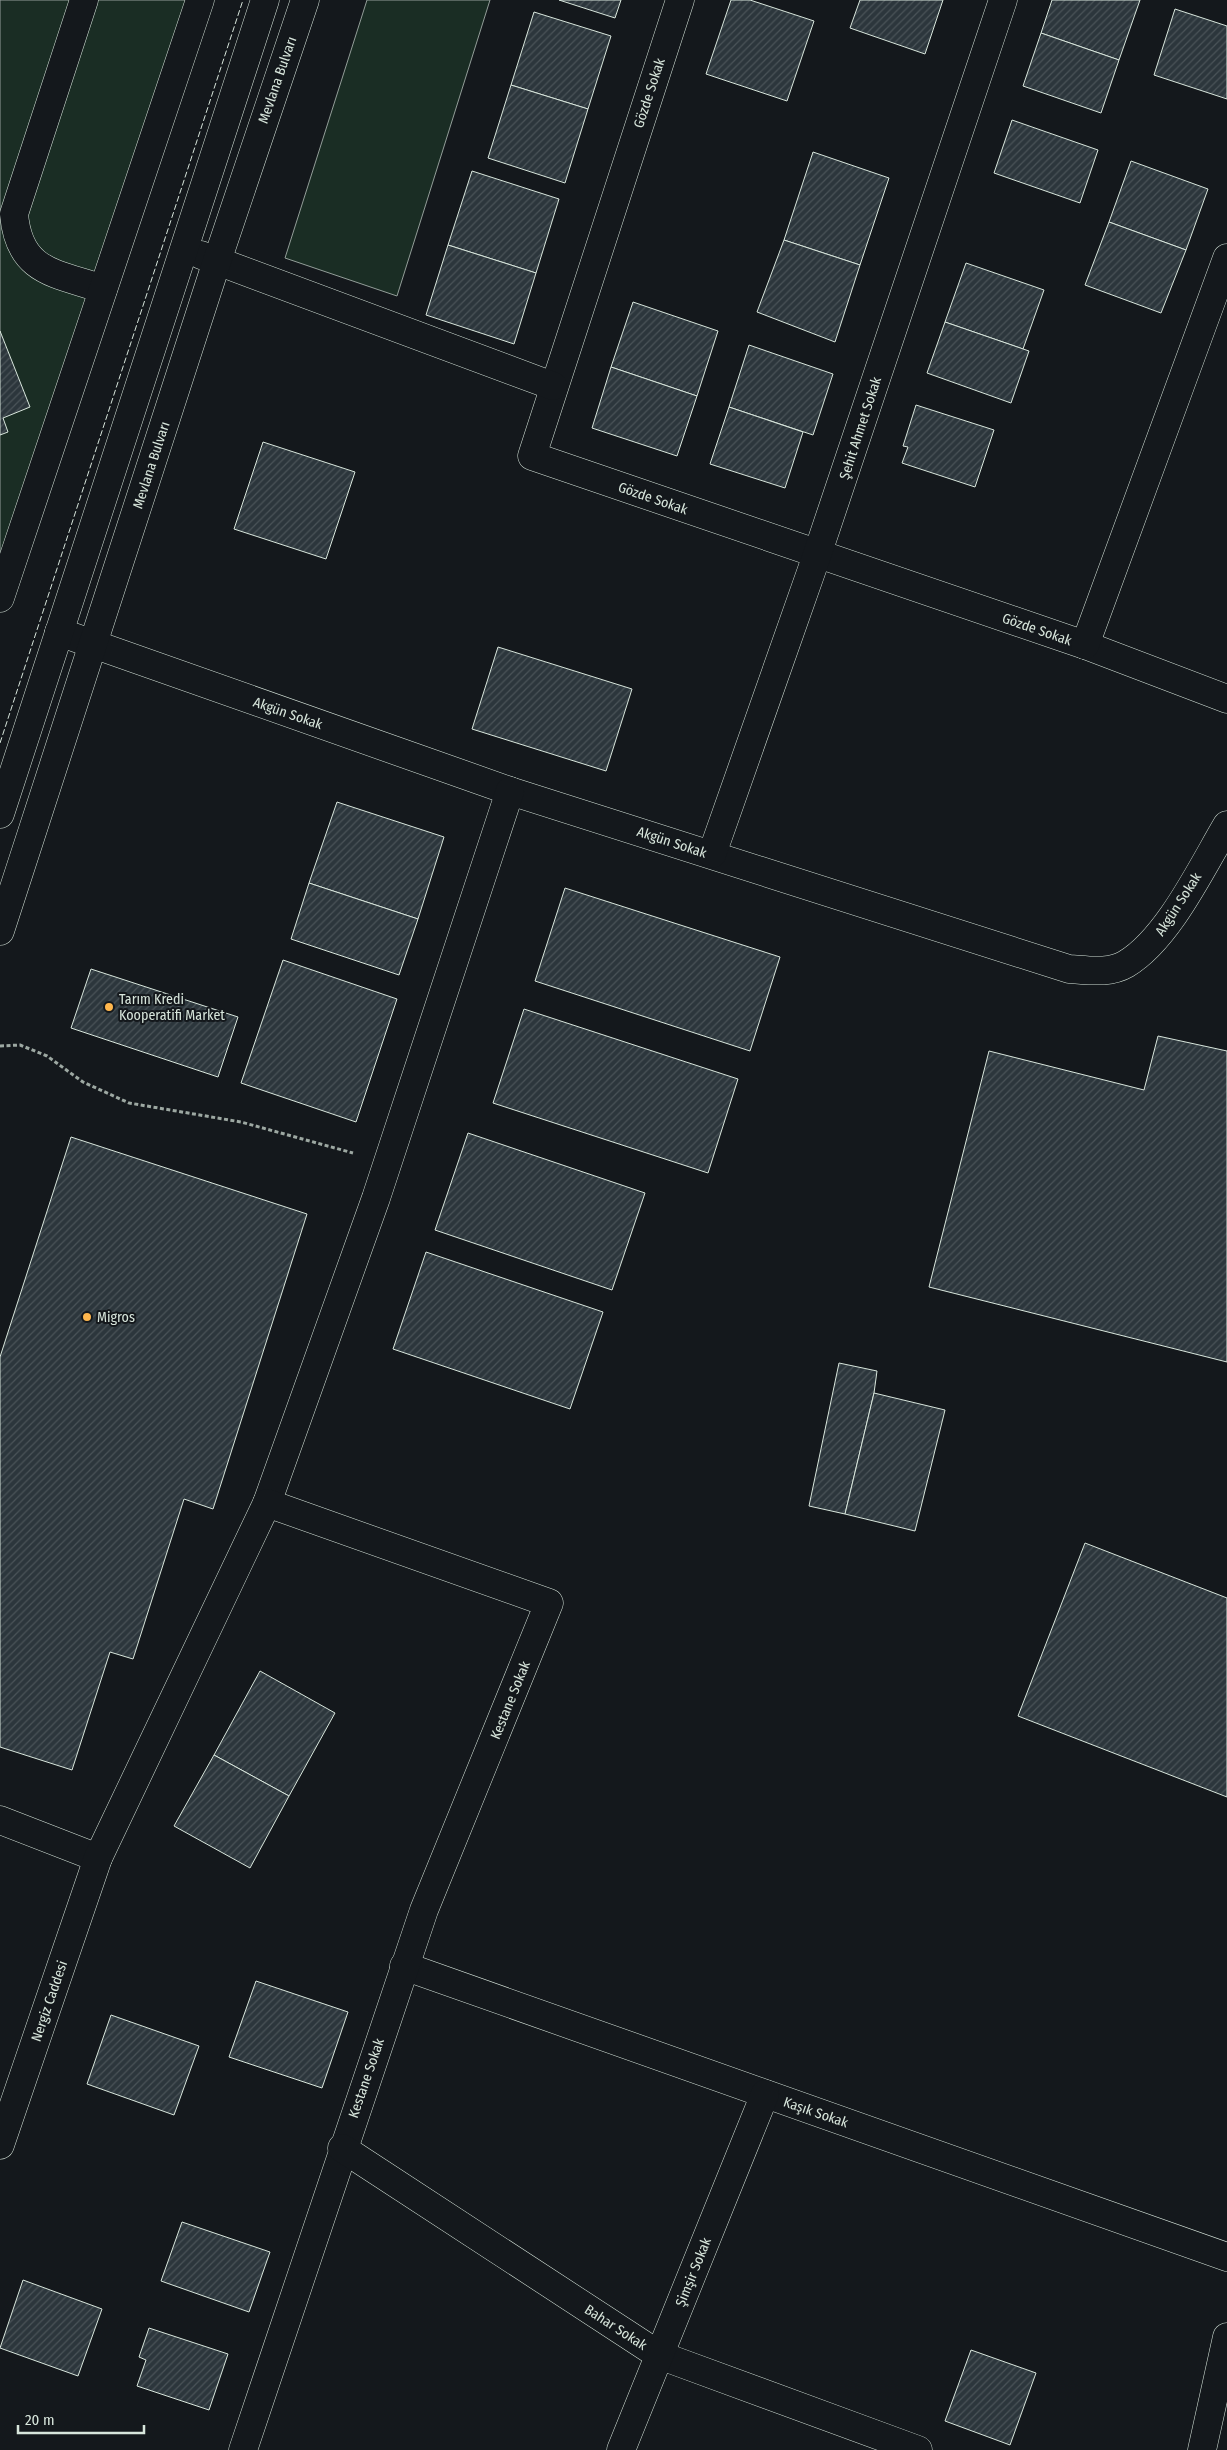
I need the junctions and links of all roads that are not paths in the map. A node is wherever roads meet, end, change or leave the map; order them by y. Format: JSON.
{"nodes":[{"id":1,"x":84,"y":0,"type":"edge"},
{"id":2,"x":200,"y":0,"type":"edge"},
{"id":3,"x":265,"y":0,"type":"edge"},
{"id":4,"x":304,"y":0,"type":"edge"},
{"id":5,"x":680,"y":0,"type":"edge"},
{"id":6,"x":1002,"y":0,"type":"edge"},
{"id":7,"x":184,"y":250,"type":"junction"},
{"id":8,"x":1227,"y":258,"type":"edge"},
{"id":9,"x":217,"y":261,"type":"junction"},
{"id":10,"x":103,"y":290,"type":"junction"},
{"id":11,"x":553,"y":386,"type":"junction"},
{"id":12,"x":817,"y":555,"type":"junction"},
{"id":13,"x":0,"y":598,"type":"edge"},
{"id":14,"x":59,"y":632,"type":"junction"},
{"id":15,"x":93,"y":645,"type":"junction"},
{"id":16,"x":1085,"y":645,"type":"junction"},
{"id":17,"x":1227,"y":700,"type":"edge"},
{"id":18,"x":510,"y":791,"type":"junction"},
{"id":19,"x":0,"y":814,"type":"edge"},
{"id":20,"x":1227,"y":825,"type":"edge"},
{"id":21,"x":712,"y":854,"type":"junction"},
{"id":22,"x":0,"y":931,"type":"edge"},
{"id":23,"x":267,"y":1503,"type":"junction"},
{"id":24,"x":0,"y":1820,"type":"edge"},
{"id":25,"x":98,"y":1858,"type":"junction"},
{"id":26,"x":404,"y":1966,"type":"junction"},
{"id":27,"x":765,"y":2094,"type":"junction"},
{"id":28,"x":0,"y":2145,"type":"edge"},
{"id":29,"x":342,"y":2148,"type":"junction"},
{"id":30,"x":1227,"y":2257,"type":"edge"},
{"id":31,"x":1227,"y":2337,"type":"edge"},
{"id":32,"x":659,"y":2355,"type":"junction"},
{"id":33,"x":243,"y":2450,"type":"edge"},
{"id":34,"x":621,"y":2450,"type":"edge"},
{"id":35,"x":918,"y":2450,"type":"edge"},
{"id":36,"x":1202,"y":2450,"type":"edge"}],
"edges":[{"from":1,"to":10,"type":"street"},
{"from":2,"to":10,"type":"street"},
{"from":3,"to":7,"type":"street"},
{"from":4,"to":9,"type":"street","name":"Mevlana Bulvarı"},
{"from":5,"to":11,"type":"street","name":"Gözde Sokak"},
{"from":6,"to":12,"type":"street","name":"Şehit Ahmet Sokak"},
{"from":7,"to":9,"type":"street"},
{"from":7,"to":14,"type":"street"},
{"from":8,"to":16,"type":"street"},
{"from":9,"to":11,"type":"street"},
{"from":9,"to":15,"type":"street","name":"Mevlana Bulvarı"},
{"from":10,"to":13,"type":"street"},
{"from":11,"to":12,"type":"street","name":"Gözde Sokak"},
{"from":12,"to":16,"type":"street","name":"Gözde Sokak"},
{"from":12,"to":21,"type":"street","name":"Şehit Ahmet Sokak"},
{"from":14,"to":15,"type":"street","name":"Akgün Sokak"},
{"from":14,"to":19,"type":"street"},
{"from":15,"to":18,"type":"street","name":"Akgün Sokak"},
{"from":15,"to":22,"type":"street","name":"Mevlana Bulvarı"},
{"from":16,"to":17,"type":"street","name":"Gözde Sokak"},
{"from":18,"to":21,"type":"street","name":"Akgün Sokak"},
{"from":18,"to":23,"type":"street"},
{"from":20,"to":21,"type":"street","name":"Akgün Sokak"},
{"from":23,"to":25,"type":"street"},
{"from":23,"to":26,"type":"street","name":"Kestane Sokak"},
{"from":24,"to":25,"type":"street"},
{"from":25,"to":28,"type":"street","name":"Nergiz Caddesi"},
{"from":26,"to":27,"type":"street","name":"Kaşık Sokak"},
{"from":26,"to":29,"type":"street","name":"Kestane Sokak"},
{"from":27,"to":30,"type":"street","name":"Kaşık Sokak"},
{"from":27,"to":32,"type":"street","name":"Şimşir Sokak"},
{"from":29,"to":32,"type":"street","name":"Bahar Sokak"},
{"from":29,"to":33,"type":"street","name":"Kestane Sokak"},
{"from":31,"to":36,"type":"street"},
{"from":32,"to":34,"type":"street","name":"Şimşir Sokak"},
{"from":32,"to":35,"type":"street","name":"Bahar Sokak"}]}
